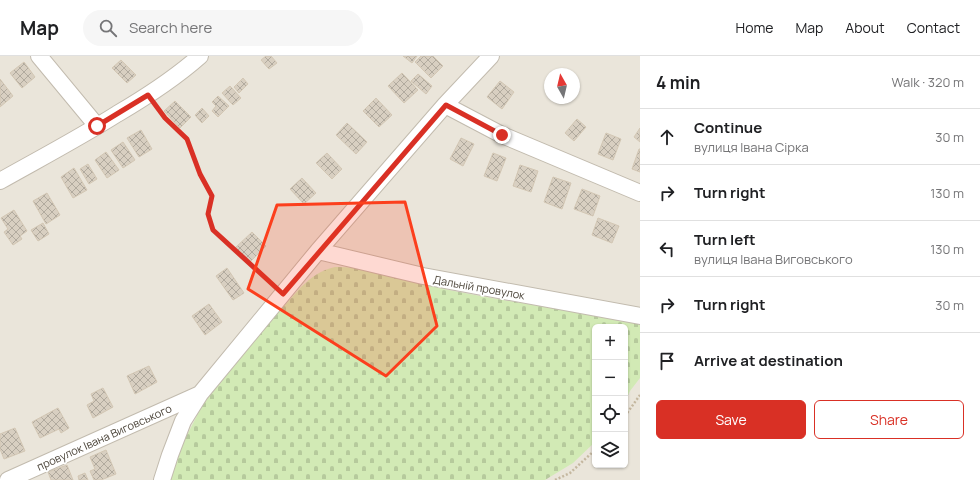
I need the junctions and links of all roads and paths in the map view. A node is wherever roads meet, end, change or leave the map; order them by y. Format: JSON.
{"nodes":[{"id":1,"x":39,"y":56,"type":"edge"},
{"id":2,"x":200,"y":56,"type":"edge"},
{"id":3,"x":491,"y":56,"type":"edge"},
{"id":4,"x":148,"y":95,"type":"junction"},
{"id":5,"x":446,"y":105,"type":"junction"},
{"id":6,"x":97,"y":126,"type":"junction"},
{"id":7,"x":0,"y":181,"type":"edge"},
{"id":8,"x":640,"y":193,"type":"edge"},
{"id":9,"x":318,"y":251,"type":"junction"},
{"id":10,"x":283,"y":294,"type":"junction"},
{"id":11,"x":640,"y":316,"type":"edge"},
{"id":12,"x":200,"y":394,"type":"junction"},
{"id":13,"x":640,"y":395,"type":"edge"},
{"id":14,"x":628,"y":412,"type":"edge"},
{"id":15,"x":592,"y":453,"type":"edge"},
{"id":16,"x":8,"y":480,"type":"edge"},
{"id":17,"x":162,"y":480,"type":"edge"},
{"id":18,"x":555,"y":480,"type":"edge"}],
"edges":[{"from":1,"to":6,"type":"street"},
{"from":2,"to":4,"type":"street"},
{"from":3,"to":5,"type":"street"},
{"from":4,"to":6,"type":"street"},
{"from":4,"to":10,"type":"path"},
{"from":5,"to":8,"type":"street"},
{"from":5,"to":9,"type":"street"},
{"from":6,"to":7,"type":"street"},
{"from":9,"to":10,"type":"street"},
{"from":9,"to":11,"type":"street","name":"Дальній провулок"},
{"from":10,"to":12,"type":"street"},
{"from":12,"to":16,"type":"street","name":"провулок Івана Виговського"},
{"from":12,"to":17,"type":"street"},
{"from":13,"to":14,"type":"path"},
{"from":15,"to":18,"type":"path"}]}
